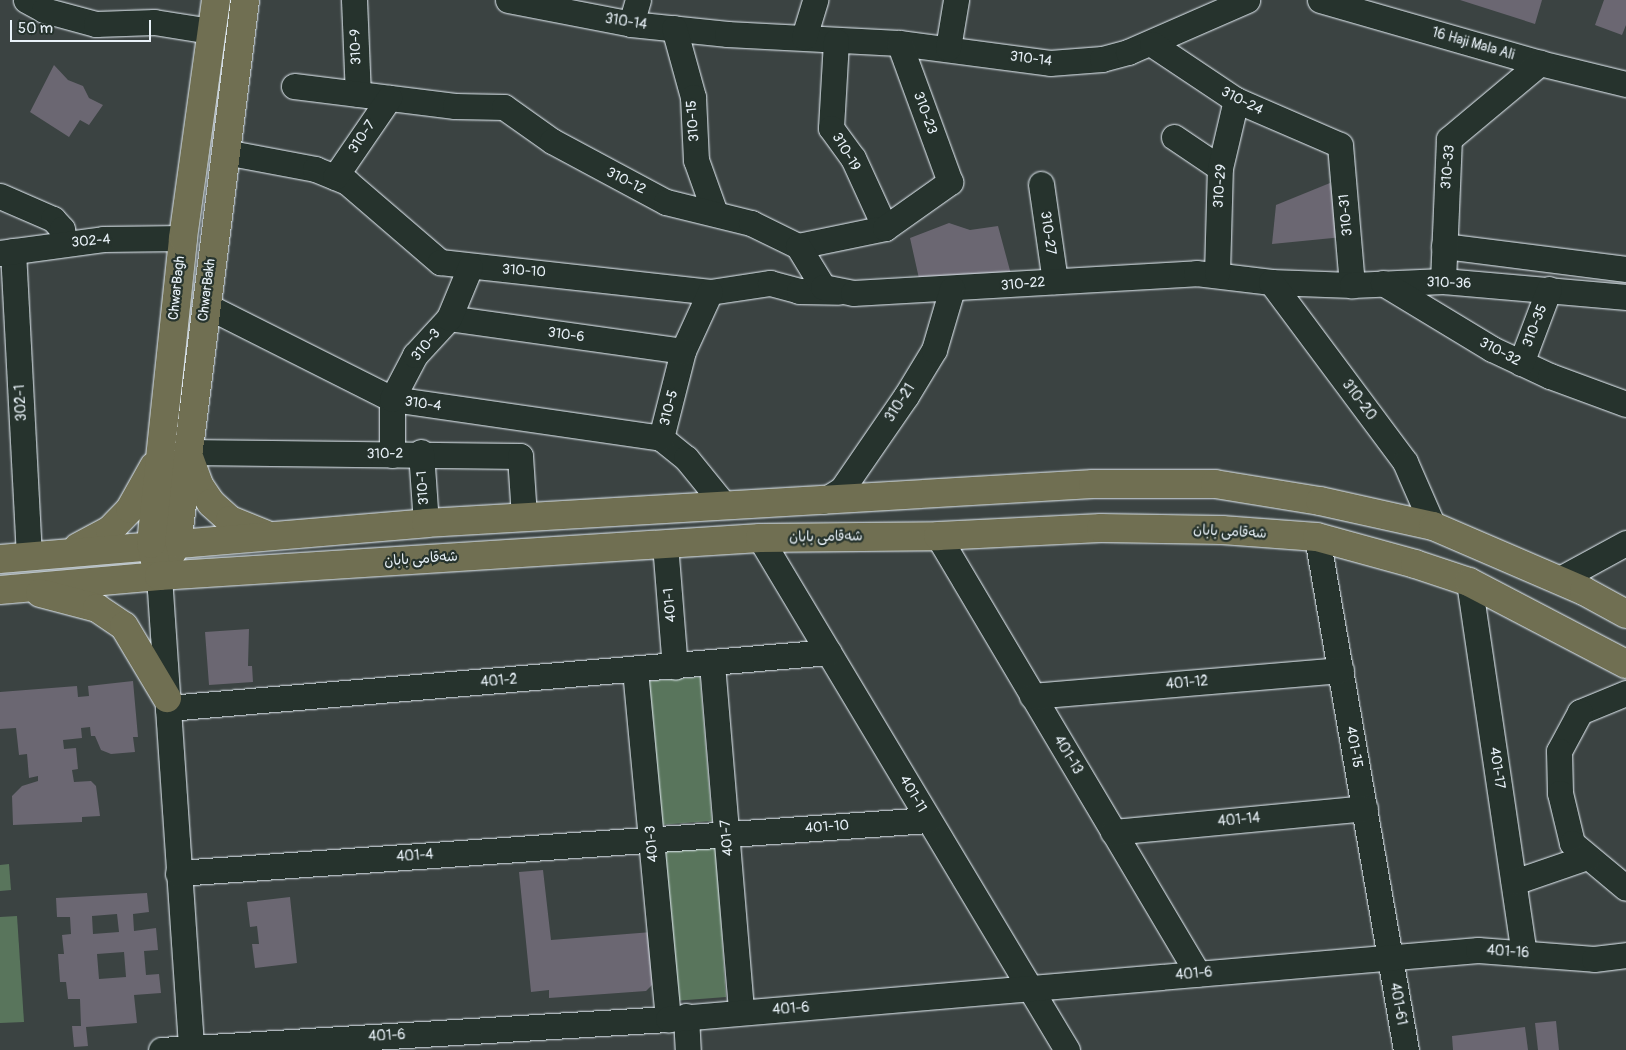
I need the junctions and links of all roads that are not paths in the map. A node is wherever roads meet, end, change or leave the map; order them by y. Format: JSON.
{"nodes":[{"id":1,"x":26,"y":0,"type":"edge"},
{"id":2,"x":216,"y":0,"type":"edge"},
{"id":3,"x":245,"y":0,"type":"edge"},
{"id":4,"x":354,"y":0,"type":"edge"},
{"id":5,"x":508,"y":0,"type":"edge"},
{"id":6,"x":638,"y":0,"type":"edge"},
{"id":7,"x":816,"y":0,"type":"edge"},
{"id":8,"x":956,"y":0,"type":"edge"},
{"id":9,"x":1248,"y":0,"type":"edge"},
{"id":10,"x":1320,"y":0,"type":"edge"},
{"id":11,"x":631,"y":24,"type":"junction"},
{"id":12,"x":674,"y":28,"type":"junction"},
{"id":13,"x":212,"y":31,"type":"junction"},
{"id":14,"x":804,"y":37,"type":"junction"},
{"id":15,"x":836,"y":42,"type":"junction"},
{"id":16,"x":899,"y":44,"type":"junction"},
{"id":17,"x":1152,"y":44,"type":"junction"},
{"id":18,"x":948,"y":48,"type":"junction"},
{"id":19,"x":1540,"y":63,"type":"junction"},
{"id":20,"x":1626,"y":84,"type":"edge"},
{"id":21,"x":294,"y":86,"type":"dead end"},
{"id":22,"x":358,"y":94,"type":"junction"},
{"id":23,"x":389,"y":98,"type":"junction"},
{"id":24,"x":1236,"y":100,"type":"junction"},
{"id":25,"x":1174,"y":137,"type":"dead end"},
{"id":26,"x":1340,"y":145,"type":"joint"},
{"id":27,"x":225,"y":152,"type":"junction"},
{"id":28,"x":1220,"y":168,"type":"junction"},
{"id":29,"x":335,"y":177,"type":"junction"},
{"id":30,"x":1041,"y":184,"type":"dead end"},
{"id":31,"x":0,"y":196,"type":"edge"},
{"id":32,"x":715,"y":213,"type":"junction"},
{"id":33,"x":885,"y":228,"type":"junction"},
{"id":34,"x":183,"y":238,"type":"junction"},
{"id":35,"x":64,"y":243,"type":"junction"},
{"id":36,"x":798,"y":246,"type":"junction"},
{"id":37,"x":1444,"y":246,"type":"junction"},
{"id":38,"x":7,"y":252,"type":"edge"},
{"id":39,"x":470,"y":267,"type":"junction"},
{"id":40,"x":1626,"y":269,"type":"edge"},
{"id":41,"x":1216,"y":273,"type":"junction"},
{"id":42,"x":1055,"y":281,"type":"junction"},
{"id":43,"x":1271,"y":282,"type":"junction"},
{"id":44,"x":1383,"y":282,"type":"junction"},
{"id":45,"x":1443,"y":282,"type":"junction"},
{"id":46,"x":1352,"y":285,"type":"junction"},
{"id":47,"x":952,"y":289,"type":"junction"},
{"id":48,"x":1549,"y":289,"type":"junction"},
{"id":49,"x":710,"y":292,"type":"junction"},
{"id":50,"x":853,"y":293,"type":"junction"},
{"id":51,"x":1626,"y":297,"type":"edge"},
{"id":52,"x":205,"y":305,"type":"junction"},
{"id":53,"x":448,"y":318,"type":"junction"},
{"id":54,"x":683,"y":352,"type":"junction"},
{"id":55,"x":1521,"y":363,"type":"junction"},
{"id":56,"x":392,"y":400,"type":"junction"},
{"id":57,"x":1626,"y":404,"type":"edge"},
{"id":58,"x":661,"y":438,"type":"junction"},
{"id":59,"x":421,"y":452,"type":"junction"},
{"id":60,"x":189,"y":453,"type":"junction"},
{"id":61,"x":392,"y":455,"type":"junction"},
{"id":62,"x":160,"y":456,"type":"junction"},
{"id":63,"x":823,"y":501,"type":"junction"},
{"id":64,"x":725,"y":506,"type":"junction"},
{"id":65,"x":524,"y":517,"type":"junction"},
{"id":66,"x":426,"y":523,"type":"junction"},
{"id":67,"x":1433,"y":526,"type":"junction"},
{"id":68,"x":268,"y":536,"type":"junction"},
{"id":69,"x":938,"y":536,"type":"junction"},
{"id":70,"x":1317,"y":537,"type":"junction"},
{"id":71,"x":760,"y":538,"type":"junction"},
{"id":72,"x":1626,"y":543,"type":"edge"},
{"id":73,"x":164,"y":544,"type":"junction"},
{"id":74,"x":665,"y":544,"type":"junction"},
{"id":75,"x":66,"y":552,"type":"junction"},
{"id":76,"x":29,"y":556,"type":"junction"},
{"id":77,"x":0,"y":559,"type":"edge"},
{"id":78,"x":159,"y":576,"type":"junction"},
{"id":79,"x":1558,"y":580,"type":"junction"},
{"id":80,"x":1469,"y":582,"type":"junction"},
{"id":81,"x":11,"y":589,"type":"edge"},
{"id":82,"x":1626,"y":614,"type":"edge"},
{"id":83,"x":829,"y":652,"type":"junction"},
{"id":84,"x":712,"y":664,"type":"junction"},
{"id":85,"x":1626,"y":664,"type":"edge"},
{"id":86,"x":675,"y":667,"type":"junction"},
{"id":87,"x":635,"y":670,"type":"junction"},
{"id":88,"x":1341,"y":670,"type":"junction"},
{"id":89,"x":1626,"y":693,"type":"edge"},
{"id":90,"x":1032,"y":696,"type":"junction"},
{"id":91,"x":167,"y":703,"type":"junction"},
{"id":92,"x":1365,"y":808,"type":"junction"},
{"id":93,"x":928,"y":820,"type":"junction"},
{"id":94,"x":1113,"y":832,"type":"junction"},
{"id":95,"x":726,"y":834,"type":"junction"},
{"id":96,"x":652,"y":840,"type":"junction"},
{"id":97,"x":1588,"y":857,"type":"junction"},
{"id":98,"x":178,"y":873,"type":"junction"},
{"id":99,"x":1514,"y":882,"type":"junction"},
{"id":100,"x":1626,"y":888,"type":"edge"},
{"id":101,"x":1622,"y":950,"type":"edge"},
{"id":102,"x":1524,"y":953,"type":"junction"},
{"id":103,"x":1390,"y":958,"type":"junction"},
{"id":104,"x":1198,"y":974,"type":"junction"},
{"id":105,"x":1028,"y":989,"type":"junction"},
{"id":106,"x":741,"y":1012,"type":"junction"},
{"id":107,"x":677,"y":1017,"type":"junction"},
{"id":108,"x":191,"y":1049,"type":"edge"},
{"id":109,"x":161,"y":1050,"type":"edge"},
{"id":110,"x":688,"y":1050,"type":"edge"},
{"id":111,"x":1067,"y":1050,"type":"edge"},
{"id":112,"x":1406,"y":1050,"type":"edge"}],
"edges":[{"from":1,"to":13,"type":"street"},
{"from":2,"to":13,"type":"main road","name":"ChwarBagh"},
{"from":3,"to":27,"type":"main road","name":"ChwarBakh"},
{"from":4,"to":22,"type":"street","name":"310-9"},
{"from":5,"to":11,"type":"street","name":"310-14"},
{"from":6,"to":11,"type":"street"},
{"from":7,"to":14,"type":"street"},
{"from":8,"to":18,"type":"street"},
{"from":9,"to":17,"type":"street","name":"310-14"},
{"from":10,"to":19,"type":"street","name":"16 Haji Mala Ali"},
{"from":11,"to":12,"type":"street","name":"310-14"},
{"from":12,"to":14,"type":"street","name":"310-14"},
{"from":12,"to":32,"type":"street","name":"310-15"},
{"from":13,"to":34,"type":"main road","name":"ChwarBagh"},
{"from":14,"to":15,"type":"street","name":"310-14"},
{"from":15,"to":16,"type":"street","name":"310-14"},
{"from":15,"to":33,"type":"street","name":"310-19"},
{"from":16,"to":18,"type":"street","name":"310-14"},
{"from":16,"to":33,"type":"street","name":"310-23"},
{"from":17,"to":18,"type":"street","name":"310-14"},
{"from":17,"to":24,"type":"street","name":"310-24"},
{"from":19,"to":20,"type":"street","name":"16 Haji Mala Ali"},
{"from":19,"to":37,"type":"street","name":"310-33"},
{"from":21,"to":22,"type":"street","name":"310-12"},
{"from":22,"to":23,"type":"street","name":"310-12"},
{"from":23,"to":29,"type":"street","name":"310-7"},
{"from":23,"to":32,"type":"street","name":"310-12"},
{"from":24,"to":26,"type":"street","name":"310-24"},
{"from":24,"to":28,"type":"street","name":"310-29"},
{"from":25,"to":28,"type":"street"},
{"from":26,"to":46,"type":"street","name":"310-31"},
{"from":27,"to":29,"type":"street","name":"310-10"},
{"from":27,"to":52,"type":"main road","name":"ChwarBakh"},
{"from":28,"to":41,"type":"street","name":"310-29"},
{"from":29,"to":39,"type":"street","name":"310-10"},
{"from":30,"to":42,"type":"street","name":"310-27"},
{"from":31,"to":35,"type":"street"},
{"from":32,"to":36,"type":"street","name":"310-12"},
{"from":33,"to":36,"type":"street"},
{"from":34,"to":35,"type":"street","name":"302-4"},
{"from":34,"to":62,"type":"main road","name":"ChwarBagh"},
{"from":35,"to":38,"type":"street","name":"302-4"},
{"from":36,"to":50,"type":"street","name":"310-22"},
{"from":37,"to":40,"type":"street"},
{"from":37,"to":45,"type":"street","name":"310-33"},
{"from":38,"to":76,"type":"street","name":"302-1"},
{"from":39,"to":49,"type":"street","name":"310-10"},
{"from":39,"to":53,"type":"street","name":"310-3"},
{"from":41,"to":42,"type":"street","name":"310-22"},
{"from":41,"to":43,"type":"street","name":"310-22"},
{"from":42,"to":47,"type":"street","name":"310-22"},
{"from":43,"to":46,"type":"street","name":"310-36"},
{"from":43,"to":67,"type":"street","name":"310-20"},
{"from":44,"to":45,"type":"street","name":"310-36"},
{"from":44,"to":46,"type":"street","name":"310-36"},
{"from":44,"to":55,"type":"street","name":"310-32"},
{"from":45,"to":48,"type":"street","name":"310-36"},
{"from":47,"to":50,"type":"street","name":"310-22"},
{"from":47,"to":63,"type":"street","name":"310-21"},
{"from":48,"to":51,"type":"street","name":"310-36"},
{"from":48,"to":55,"type":"street","name":"310-35"},
{"from":49,"to":50,"type":"street","name":"310-10"},
{"from":49,"to":54,"type":"street","name":"310-5"},
{"from":52,"to":56,"type":"street","name":"310-4"},
{"from":52,"to":60,"type":"main road","name":"ChwarBakh"},
{"from":53,"to":54,"type":"street","name":"310-6"},
{"from":53,"to":56,"type":"street","name":"310-3"},
{"from":54,"to":58,"type":"street","name":"310-5"},
{"from":55,"to":57,"type":"street","name":"310-32"},
{"from":56,"to":58,"type":"street","name":"310-4"},
{"from":56,"to":61,"type":"street","name":"310-3"},
{"from":58,"to":64,"type":"street","name":"310-5"},
{"from":59,"to":61,"type":"street","name":"310-2"},
{"from":59,"to":65,"type":"street","name":"310-2"},
{"from":59,"to":66,"type":"street","name":"310-1"},
{"from":60,"to":61,"type":"street","name":"310-2"},
{"from":60,"to":68,"type":"main road"},
{"from":60,"to":73,"type":"main road","name":"ChwarBakh"},
{"from":62,"to":73,"type":"main road","name":"ChwarBagh"},
{"from":62,"to":75,"type":"main road"},
{"from":63,"to":64,"type":"main road"},
{"from":63,"to":67,"type":"main road"},
{"from":64,"to":65,"type":"main road"},
{"from":65,"to":66,"type":"main road"},
{"from":66,"to":68,"type":"main road"},
{"from":67,"to":79,"type":"main road"},
{"from":68,"to":73,"type":"main road"},
{"from":69,"to":70,"type":"main road","name":"شەقامی بابان"},
{"from":69,"to":71,"type":"main road","name":"شەقامی بابان"},
{"from":69,"to":90,"type":"street","name":"401-13"},
{"from":70,"to":80,"type":"main road","name":"شەقامی بابان"},
{"from":70,"to":88,"type":"street","name":"401-15"},
{"from":71,"to":74,"type":"main road","name":"شەقامی بابان"},
{"from":71,"to":83,"type":"street","name":"401-11"},
{"from":72,"to":79,"type":"street"},
{"from":73,"to":75,"type":"main road"},
{"from":73,"to":78,"type":"main road","name":"ChwarBagh"},
{"from":74,"to":78,"type":"main road","name":"شەقامی بابان"},
{"from":74,"to":86,"type":"street","name":"401-1"},
{"from":75,"to":76,"type":"main road"},
{"from":76,"to":77,"type":"main road"},
{"from":78,"to":81,"type":"main road","name":"شەقامی بابان"},
{"from":78,"to":91,"type":"street"},
{"from":79,"to":82,"type":"main road"},
{"from":80,"to":85,"type":"main road","name":"شەقامی بابان"},
{"from":80,"to":99,"type":"street","name":"401-17"},
{"from":81,"to":91,"type":"main road"},
{"from":83,"to":84,"type":"street","name":"401-2"},
{"from":83,"to":93,"type":"street","name":"401-11"},
{"from":84,"to":86,"type":"street","name":"401-2"},
{"from":84,"to":95,"type":"street","name":"401-7"},
{"from":86,"to":87,"type":"street","name":"401-2"},
{"from":87,"to":91,"type":"street","name":"401-2"},
{"from":87,"to":96,"type":"street","name":"401-3"},
{"from":88,"to":90,"type":"street","name":"401-12"},
{"from":88,"to":92,"type":"street","name":"401-15"},
{"from":89,"to":97,"type":"street"},
{"from":90,"to":94,"type":"street","name":"401-13"},
{"from":91,"to":98,"type":"street"},
{"from":92,"to":94,"type":"street","name":"401-14"},
{"from":92,"to":103,"type":"street","name":"401-15"},
{"from":93,"to":95,"type":"street","name":"401-10"},
{"from":93,"to":105,"type":"street","name":"401-11"},
{"from":94,"to":104,"type":"street","name":"401-13"},
{"from":95,"to":96,"type":"street","name":"401-10"},
{"from":95,"to":106,"type":"street","name":"401-7"},
{"from":96,"to":98,"type":"street","name":"401-4"},
{"from":96,"to":107,"type":"street","name":"401-3"},
{"from":97,"to":99,"type":"street"},
{"from":97,"to":100,"type":"street"},
{"from":98,"to":108,"type":"street"},
{"from":99,"to":102,"type":"street","name":"401-17"},
{"from":101,"to":102,"type":"street","name":"401-16"},
{"from":102,"to":103,"type":"street","name":"401-16"},
{"from":103,"to":104,"type":"street","name":"401-6"},
{"from":103,"to":112,"type":"street","name":"401-61"},
{"from":104,"to":105,"type":"street","name":"401-6"},
{"from":105,"to":106,"type":"street","name":"401-6"},
{"from":105,"to":111,"type":"street","name":"401-11"},
{"from":106,"to":107,"type":"street","name":"401-6"},
{"from":107,"to":108,"type":"street","name":"401-6"},
{"from":107,"to":110,"type":"street","name":"401-3"},
{"from":108,"to":109,"type":"street","name":"401-6"}]}
